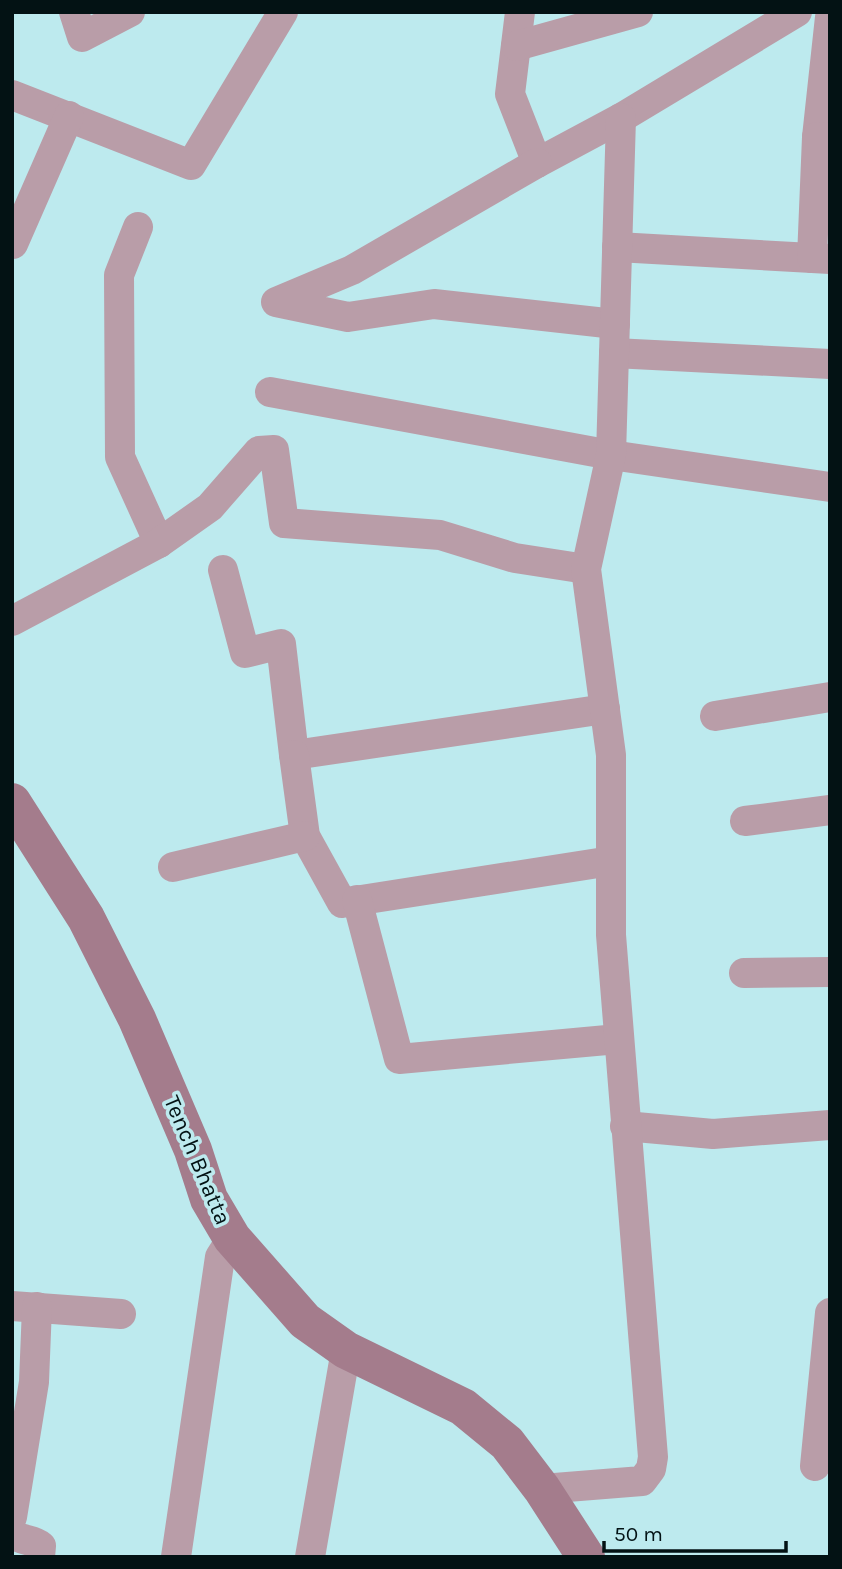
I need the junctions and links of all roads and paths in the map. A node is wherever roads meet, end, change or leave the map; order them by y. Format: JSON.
{"nodes":[{"id":1,"x":74,"y":12,"type":"edge"},
{"id":2,"x":130,"y":12,"type":"edge"},
{"id":3,"x":283,"y":12,"type":"edge"},
{"id":4,"x":520,"y":12,"type":"edge"},
{"id":5,"x":638,"y":12,"type":"edge"},
{"id":6,"x":797,"y":12,"type":"edge"},
{"id":7,"x":830,"y":18,"type":"edge"},
{"id":8,"x":516,"y":46,"type":"junction"},
{"id":9,"x":12,"y":95,"type":"edge"},
{"id":10,"x":69,"y":116,"type":"junction"},
{"id":11,"x":621,"y":118,"type":"junction"},
{"id":12,"x":823,"y":137,"type":"edge"},
{"id":13,"x":537,"y":163,"type":"junction"},
{"id":14,"x":138,"y":227,"type":"dead end"},
{"id":15,"x":13,"y":244,"type":"edge"},
{"id":16,"x":617,"y":247,"type":"junction"},
{"id":17,"x":821,"y":258,"type":"edge"},
{"id":18,"x":614,"y":338,"type":"junction"},
{"id":19,"x":830,"y":364,"type":"edge"},
{"id":20,"x":270,"y":392,"type":"dead end"},
{"id":21,"x":611,"y":455,"type":"junction"},
{"id":22,"x":830,"y":487,"type":"edge"},
{"id":23,"x":159,"y":544,"type":"junction"},
{"id":24,"x":586,"y":569,"type":"junction"},
{"id":25,"x":223,"y":570,"type":"dead end"},
{"id":26,"x":12,"y":621,"type":"edge"},
{"id":27,"x":830,"y":697,"type":"edge"},
{"id":28,"x":605,"y":709,"type":"junction"},
{"id":29,"x":715,"y":716,"type":"dead end"},
{"id":30,"x":294,"y":755,"type":"junction"},
{"id":31,"x":12,"y":802,"type":"edge"},
{"id":32,"x":830,"y":810,"type":"edge"},
{"id":33,"x":745,"y":821,"type":"dead end"},
{"id":34,"x":305,"y":836,"type":"junction"},
{"id":35,"x":611,"y":860,"type":"junction"},
{"id":36,"x":173,"y":867,"type":"dead end"},
{"id":37,"x":357,"y":900,"type":"junction"},
{"id":38,"x":830,"y":972,"type":"edge"},
{"id":39,"x":744,"y":973,"type":"dead end"},
{"id":40,"x":618,"y":1039,"type":"junction"},
{"id":41,"x":830,"y":1125,"type":"edge"},
{"id":42,"x":625,"y":1126,"type":"junction"},
{"id":43,"x":232,"y":1238,"type":"junction"},
{"id":44,"x":25,"y":1306,"type":"edge"},
{"id":45,"x":830,"y":1313,"type":"edge"},
{"id":46,"x":121,"y":1314,"type":"dead end"},
{"id":47,"x":346,"y":1350,"type":"junction"},
{"id":48,"x":815,"y":1466,"type":"dead end"},
{"id":49,"x":542,"y":1489,"type":"junction"},
{"id":50,"x":12,"y":1517,"type":"edge"},
{"id":51,"x":12,"y":1531,"type":"edge"},
{"id":52,"x":40,"y":1557,"type":"edge"},
{"id":53,"x":176,"y":1557,"type":"edge"},
{"id":54,"x":310,"y":1557,"type":"edge"},
{"id":55,"x":586,"y":1557,"type":"edge"}],
"edges":[{"from":1,"to":2,"type":"street"},
{"from":3,"to":10,"type":"street"},
{"from":4,"to":8,"type":"street"},
{"from":5,"to":8,"type":"street"},
{"from":6,"to":11,"type":"street"},
{"from":7,"to":12,"type":"street"},
{"from":8,"to":13,"type":"street"},
{"from":9,"to":10,"type":"street"},
{"from":10,"to":15,"type":"street"},
{"from":11,"to":13,"type":"street"},
{"from":11,"to":16,"type":"street"},
{"from":12,"to":17,"type":"street"},
{"from":13,"to":18,"type":"street"},
{"from":14,"to":23,"type":"street"},
{"from":16,"to":17,"type":"street"},
{"from":16,"to":18,"type":"street"},
{"from":18,"to":19,"type":"street"},
{"from":18,"to":21,"type":"street"},
{"from":20,"to":21,"type":"street"},
{"from":21,"to":22,"type":"street"},
{"from":21,"to":24,"type":"street"},
{"from":23,"to":24,"type":"street"},
{"from":23,"to":26,"type":"street"},
{"from":24,"to":28,"type":"street"},
{"from":25,"to":30,"type":"street"},
{"from":27,"to":29,"type":"street"},
{"from":28,"to":30,"type":"street"},
{"from":28,"to":35,"type":"street"},
{"from":30,"to":34,"type":"street"},
{"from":31,"to":43,"type":"main road","name":"Tench Bhatta"},
{"from":32,"to":33,"type":"street"},
{"from":34,"to":36,"type":"street"},
{"from":34,"to":37,"type":"street"},
{"from":35,"to":37,"type":"street"},
{"from":35,"to":40,"type":"street"},
{"from":37,"to":40,"type":"street"},
{"from":38,"to":39,"type":"street"},
{"from":40,"to":42,"type":"street"},
{"from":41,"to":42,"type":"street"},
{"from":42,"to":49,"type":"street"},
{"from":43,"to":47,"type":"main road","name":"Tench Bhatta"},
{"from":43,"to":53,"type":"street"},
{"from":44,"to":46,"type":"street"},
{"from":44,"to":50,"type":"street"},
{"from":45,"to":48,"type":"street"},
{"from":47,"to":49,"type":"main road","name":"Tench Bhatta"},
{"from":47,"to":54,"type":"street"},
{"from":49,"to":55,"type":"main road","name":"Tench Bhatta"},
{"from":51,"to":52,"type":"street"}]}
